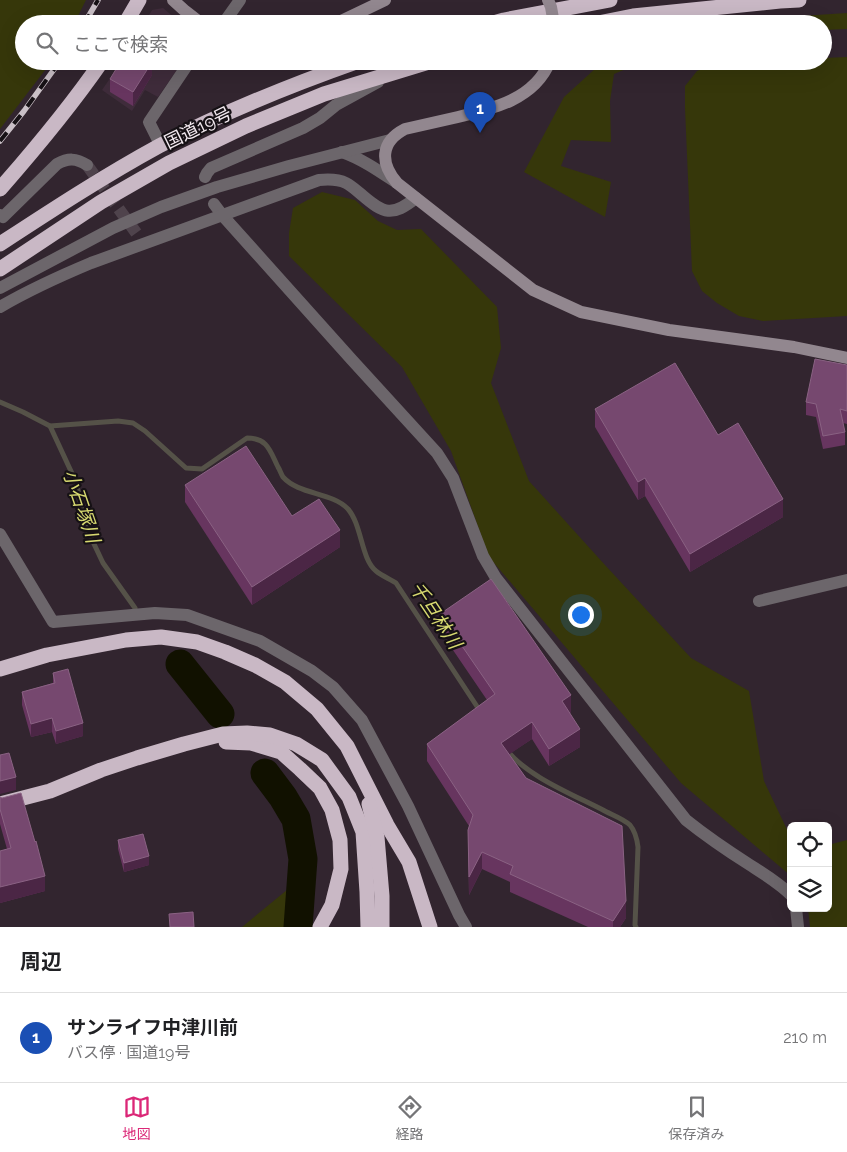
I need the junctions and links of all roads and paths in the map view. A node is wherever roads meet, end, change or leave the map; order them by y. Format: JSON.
{"nodes":[{"id":1,"x":139,"y":0,"type":"edge"},
{"id":2,"x":173,"y":0,"type":"edge"},
{"id":3,"x":240,"y":0,"type":"edge"},
{"id":4,"x":385,"y":0,"type":"edge"},
{"id":5,"x":548,"y":0,"type":"edge"},
{"id":6,"x":610,"y":0,"type":"edge"},
{"id":7,"x":799,"y":0,"type":"edge"},
{"id":8,"x":130,"y":15,"type":"edge"},
{"id":9,"x":190,"y":15,"type":"edge"},
{"id":10,"x":229,"y":15,"type":"edge"},
{"id":11,"x":354,"y":15,"type":"edge"},
{"id":12,"x":530,"y":15,"type":"edge"},
{"id":13,"x":552,"y":15,"type":"edge"},
{"id":14,"x":643,"y":15,"type":"edge"},
{"id":15,"x":96,"y":70,"type":"edge"},
{"id":16,"x":184,"y":70,"type":"edge"},
{"id":17,"x":333,"y":70,"type":"edge"},
{"id":18,"x":402,"y":70,"type":"joint"},
{"id":19,"x":546,"y":70,"type":"edge"},
{"id":20,"x":390,"y":140,"type":"junction"},
{"id":21,"x":160,"y":146,"type":"junction"},
{"id":22,"x":342,"y":152,"type":"junction"},
{"id":23,"x":87,"y":165,"type":"tunnel mouth"},
{"id":24,"x":205,"y":177,"type":"dead end"},
{"id":25,"x":397,"y":183,"type":"junction"},
{"id":26,"x":0,"y":189,"type":"edge"},
{"id":27,"x":416,"y":198,"type":"junction"},
{"id":28,"x":214,"y":204,"type":"dead end"},
{"id":29,"x":1,"y":216,"type":"edge"},
{"id":30,"x":223,"y":216,"type":"junction"},
{"id":31,"x":20,"y":231,"type":"junction"},
{"id":32,"x":0,"y":244,"type":"edge"},
{"id":33,"x":0,"y":269,"type":"edge"},
{"id":34,"x":0,"y":288,"type":"edge"},
{"id":35,"x":0,"y":307,"type":"edge"},
{"id":36,"x":847,"y":358,"type":"edge"},
{"id":37,"x":0,"y":534,"type":"edge"},
{"id":38,"x":847,"y":580,"type":"edge"},
{"id":39,"x":759,"y":601,"type":"dead end"},
{"id":40,"x":0,"y":669,"type":"edge"},
{"id":41,"x":196,"y":741,"type":"junction"},
{"id":42,"x":363,"y":778,"type":"junction"},
{"id":43,"x":0,"y":804,"type":"edge"},
{"id":44,"x":787,"y":892,"type":"edge"},
{"id":45,"x":796,"y":912,"type":"edge"},
{"id":46,"x":320,"y":927,"type":"edge"},
{"id":47,"x":368,"y":927,"type":"edge"},
{"id":48,"x":382,"y":927,"type":"edge"},
{"id":49,"x":430,"y":927,"type":"edge"},
{"id":50,"x":466,"y":927,"type":"edge"},
{"id":51,"x":798,"y":927,"type":"edge"}],
"edges":[{"from":1,"to":8,"type":"highway"},
{"from":2,"to":9,"type":"street"},
{"from":3,"to":10,"type":"street"},
{"from":4,"to":11,"type":"street"},
{"from":5,"to":13,"type":"street","bridge":true},
{"from":6,"to":12,"type":"highway"},
{"from":7,"to":14,"type":"highway"},
{"from":15,"to":26,"type":"highway"},
{"from":16,"to":21,"type":"street"},
{"from":17,"to":21,"type":"highway","name":"国道19号"},
{"from":18,"to":24,"type":"street"},
{"from":18,"to":33,"type":"highway","name":"国道19号"},
{"from":19,"to":20,"type":"street"},
{"from":20,"to":22,"type":"street"},
{"from":20,"to":25,"type":"street"},
{"from":21,"to":31,"type":"highway","name":"国道19号"},
{"from":22,"to":25,"type":"street"},
{"from":22,"to":34,"type":"street"},
{"from":23,"to":29,"type":"street"},
{"from":25,"to":27,"type":"street"},
{"from":27,"to":30,"type":"street"},
{"from":27,"to":36,"type":"street"},
{"from":28,"to":30,"type":"street"},
{"from":29,"to":31,"type":"street"},
{"from":30,"to":35,"type":"street"},
{"from":30,"to":44,"type":"street"},
{"from":31,"to":32,"type":"highway","name":"国道19号"},
{"from":37,"to":50,"type":"street"},
{"from":38,"to":39,"type":"street"},
{"from":40,"to":42,"type":"highway"},
{"from":41,"to":43,"type":"highway"},
{"from":41,"to":46,"type":"highway"},
{"from":41,"to":47,"type":"highway"},
{"from":42,"to":48,"type":"highway"},
{"from":42,"to":49,"type":"highway"},
{"from":45,"to":51,"type":"street"}]}
